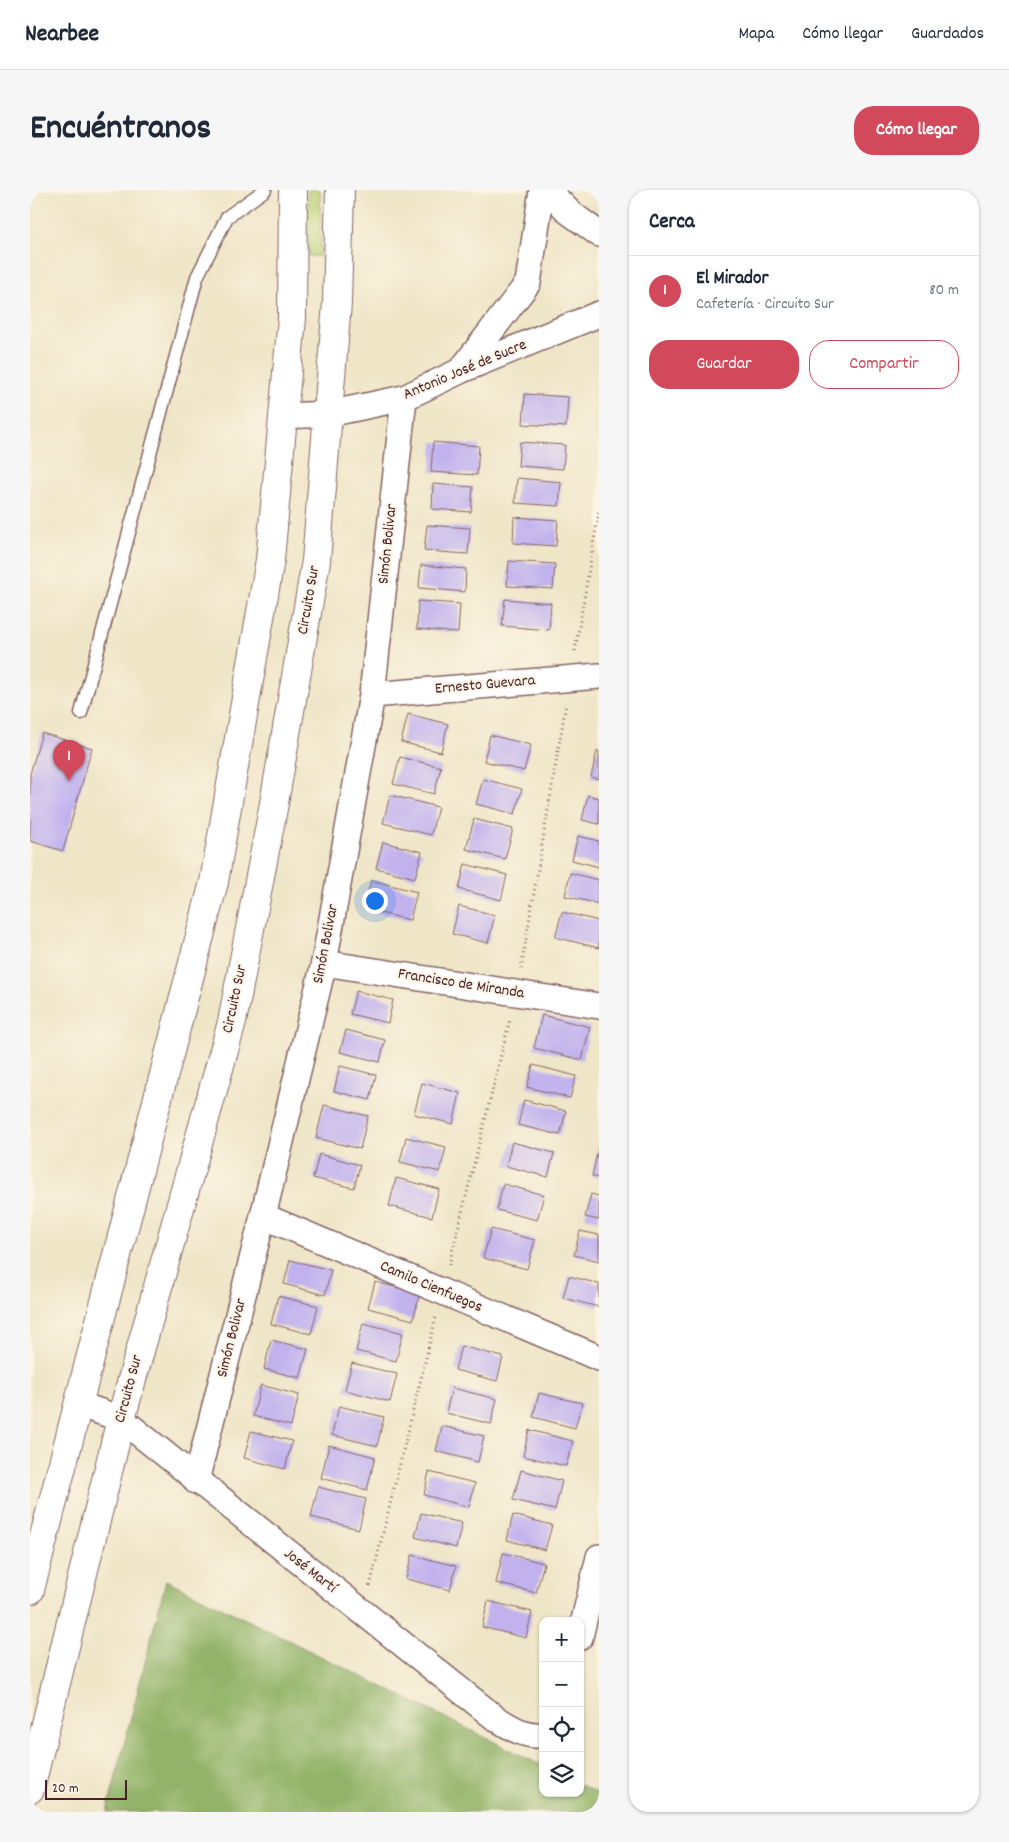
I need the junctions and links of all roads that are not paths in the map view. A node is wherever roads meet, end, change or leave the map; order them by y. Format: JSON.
{"nodes":[{"id":1,"x":264,"y":190,"type":"edge"},
{"id":2,"x":293,"y":190,"type":"edge"},
{"id":3,"x":340,"y":190,"type":"edge"},
{"id":4,"x":542,"y":190,"type":"edge"},
{"id":5,"x":548,"y":190,"type":"edge"},
{"id":6,"x":599,"y":234,"type":"edge"},
{"id":7,"x":599,"y":314,"type":"edge"},
{"id":8,"x":462,"y":370,"type":"junction"},
{"id":9,"x":404,"y":398,"type":"junction"},
{"id":10,"x":328,"y":414,"type":"junction"},
{"id":11,"x":283,"y":416,"type":"junction"},
{"id":12,"x":599,"y":676,"type":"edge"},
{"id":13,"x":372,"y":695,"type":"junction"},
{"id":14,"x":81,"y":713,"type":"dead end"},
{"id":15,"x":324,"y":963,"type":"junction"},
{"id":16,"x":599,"y":1006,"type":"edge"},
{"id":17,"x":263,"y":1216,"type":"junction"},
{"id":18,"x":599,"y":1358,"type":"edge"},
{"id":19,"x":78,"y":1404,"type":"junction"},
{"id":20,"x":121,"y":1419,"type":"junction"},
{"id":21,"x":196,"y":1481,"type":"junction"},
{"id":22,"x":599,"y":1557,"type":"edge"},
{"id":23,"x":30,"y":1590,"type":"edge"},
{"id":24,"x":584,"y":1620,"type":"edge"},
{"id":25,"x":539,"y":1735,"type":"edge"},
{"id":26,"x":30,"y":1789,"type":"edge"}],
"edges":[{"from":1,"to":14,"type":"lane"},
{"from":2,"to":11,"type":"highway"},
{"from":3,"to":10,"type":"highway","name":"Circuito Sur"},
{"from":4,"to":8,"type":"street"},
{"from":5,"to":6,"type":"street"},
{"from":7,"to":8,"type":"street","name":"Antonio José de Sucre"},
{"from":8,"to":9,"type":"street","name":"Antonio José de Sucre"},
{"from":9,"to":10,"type":"street","name":"Antonio José de Sucre"},
{"from":9,"to":13,"type":"street","name":"Simón Bolivar"},
{"from":10,"to":11,"type":"street","name":"Antonio José de Sucre"},
{"from":10,"to":20,"type":"highway","name":"Circuito Sur"},
{"from":11,"to":19,"type":"highway"},
{"from":12,"to":13,"type":"street","name":"Ernesto Guevara"},
{"from":13,"to":15,"type":"street","name":"Simón Bolivar"},
{"from":15,"to":16,"type":"street","name":"Francisco de Miranda"},
{"from":15,"to":17,"type":"street","name":"Simón Bolivar"},
{"from":17,"to":18,"type":"street","name":"Camilo Cienfuegos"},
{"from":17,"to":21,"type":"street","name":"Simón Bolivar"},
{"from":19,"to":20,"type":"street","name":"José Martí"},
{"from":19,"to":23,"type":"highway"},
{"from":20,"to":21,"type":"street","name":"José Martí"},
{"from":20,"to":26,"type":"highway","name":"Circuito Sur"},
{"from":21,"to":25,"type":"street","name":"José Martí"},
{"from":22,"to":24,"type":"street"}]}
